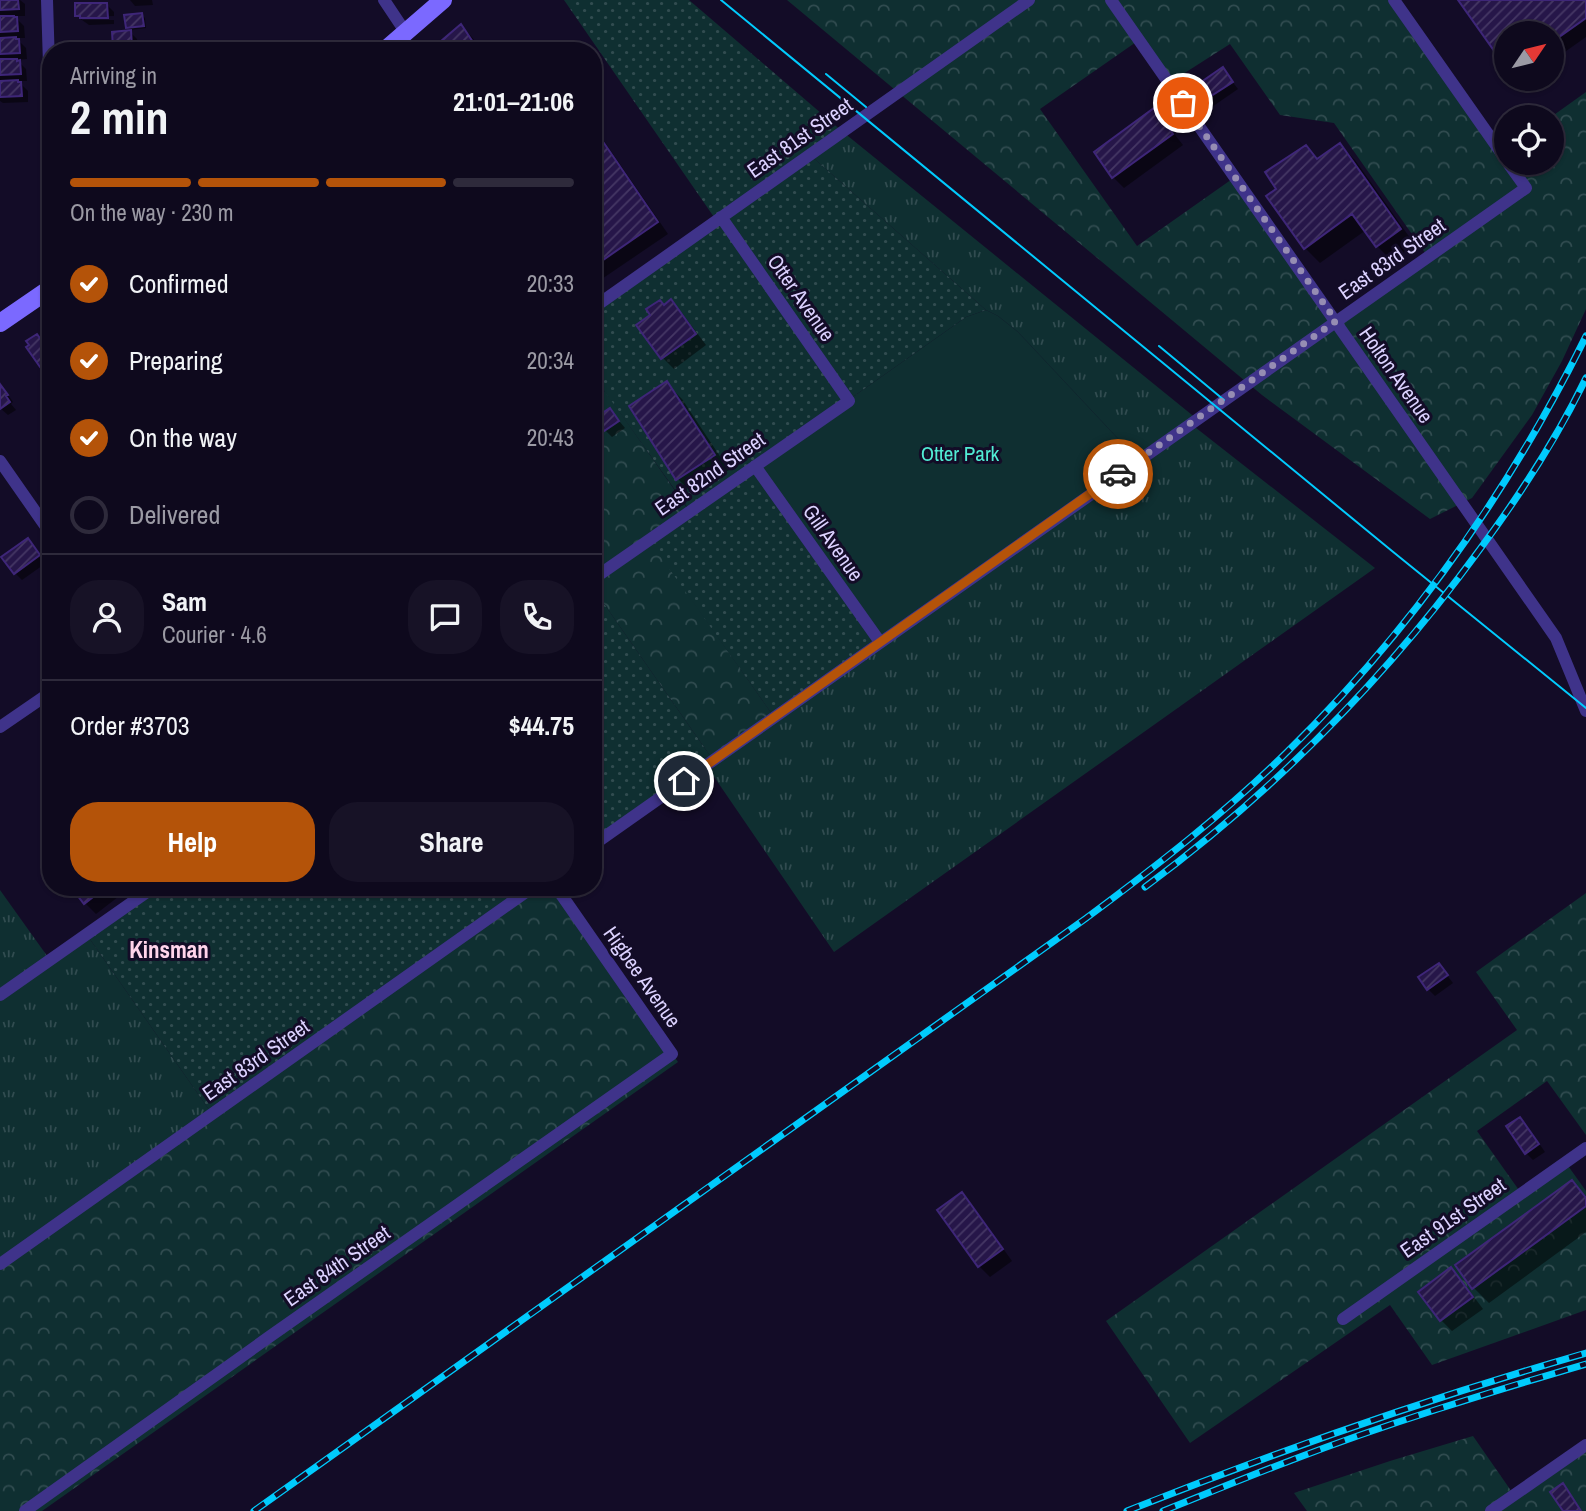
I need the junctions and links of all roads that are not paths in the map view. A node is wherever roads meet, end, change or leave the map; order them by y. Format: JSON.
{"nodes":[{"id":1,"x":47,"y":0,"type":"edge"},
{"id":2,"x":384,"y":0,"type":"edge"},
{"id":3,"x":443,"y":0,"type":"edge"},
{"id":4,"x":1029,"y":0,"type":"edge"},
{"id":5,"x":1111,"y":0,"type":"edge"},
{"id":6,"x":1394,"y":0,"type":"edge"},
{"id":7,"x":406,"y":33,"type":"junction"},
{"id":8,"x":48,"y":42,"type":"edge"},
{"id":9,"x":395,"y":42,"type":"edge"},
{"id":10,"x":1494,"y":143,"type":"edge"},
{"id":11,"x":1516,"y":175,"type":"edge"},
{"id":12,"x":721,"y":217,"type":"junction"},
{"id":13,"x":42,"y":294,"type":"edge"},
{"id":14,"x":602,"y":302,"type":"edge"},
{"id":15,"x":1336,"y":321,"type":"junction"},
{"id":16,"x":0,"y":323,"type":"edge"},
{"id":17,"x":849,"y":401,"type":"joint"},
{"id":18,"x":0,"y":461,"type":"edge"},
{"id":19,"x":755,"y":466,"type":"junction"},
{"id":20,"x":42,"y":521,"type":"edge"},
{"id":21,"x":602,"y":573,"type":"edge"},
{"id":22,"x":880,"y":642,"type":"junction"},
{"id":23,"x":42,"y":698,"type":"edge"},
{"id":24,"x":1586,"y":711,"type":"edge"},
{"id":25,"x":0,"y":727,"type":"edge"},
{"id":26,"x":602,"y":839,"type":"edge"},
{"id":27,"x":141,"y":896,"type":"edge"},
{"id":28,"x":520,"y":896,"type":"edge"},
{"id":29,"x":562,"y":896,"type":"edge"},
{"id":30,"x":0,"y":995,"type":"edge"},
{"id":31,"x":672,"y":1054,"type":"joint"},
{"id":32,"x":1586,"y":1149,"type":"edge"},
{"id":33,"x":0,"y":1264,"type":"edge"},
{"id":34,"x":1343,"y":1319,"type":"dead end"},
{"id":35,"x":1586,"y":1445,"type":"edge"},
{"id":36,"x":26,"y":1511,"type":"edge"},
{"id":37,"x":1491,"y":1511,"type":"edge"}],
"edges":[{"from":1,"to":8,"type":"street"},
{"from":2,"to":7,"type":"street"},
{"from":3,"to":7,"type":"main road"},
{"from":4,"to":12,"type":"street","name":"East 81st Street"},
{"from":5,"to":15,"type":"street","name":"Holton Avenue"},
{"from":6,"to":10,"type":"street"},
{"from":7,"to":9,"type":"main road"},
{"from":11,"to":15,"type":"street","name":"East 83rd Street"},
{"from":12,"to":14,"type":"street","name":"East 81st Street"},
{"from":12,"to":17,"type":"street","name":"Otter Avenue"},
{"from":13,"to":16,"type":"main road"},
{"from":15,"to":22,"type":"street","name":"East 83rd Street"},
{"from":15,"to":24,"type":"street","name":"Holton Avenue"},
{"from":17,"to":19,"type":"street","name":"East 82nd Street"},
{"from":18,"to":20,"type":"street"},
{"from":19,"to":21,"type":"street","name":"East 82nd Street"},
{"from":19,"to":22,"type":"street","name":"Gill Avenue"},
{"from":22,"to":26,"type":"street","name":"East 83rd Street"},
{"from":23,"to":25,"type":"street"},
{"from":27,"to":30,"type":"street"},
{"from":28,"to":33,"type":"street","name":"East 83rd Street"},
{"from":29,"to":31,"type":"street","name":"Higbee Avenue"},
{"from":31,"to":36,"type":"street","name":"East 84th Street"},
{"from":32,"to":34,"type":"street","name":"East 91st Street"},
{"from":35,"to":37,"type":"street"}]}
